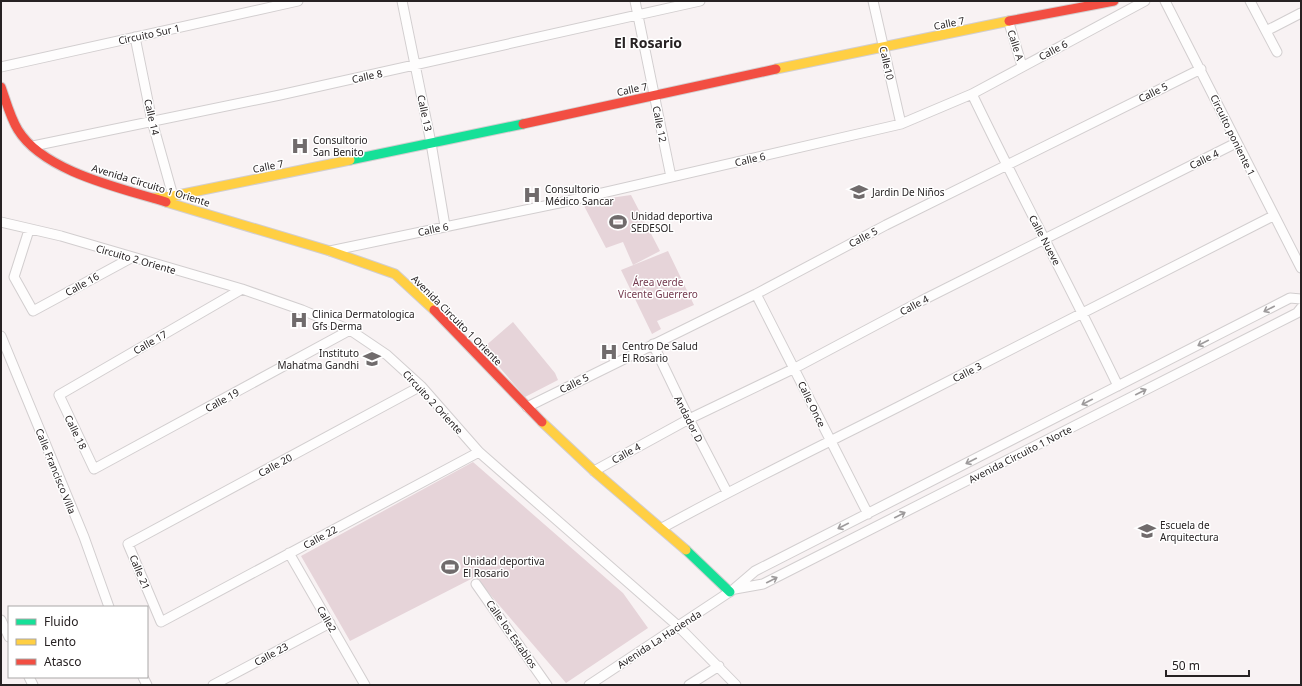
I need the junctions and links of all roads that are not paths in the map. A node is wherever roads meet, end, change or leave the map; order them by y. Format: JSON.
{"nodes":[{"id":1,"x":298,"y":1,"type":"edge"},
{"id":2,"x":402,"y":1,"type":"edge"},
{"id":3,"x":635,"y":1,"type":"edge"},
{"id":4,"x":700,"y":1,"type":"edge"},
{"id":5,"x":873,"y":1,"type":"edge"},
{"id":6,"x":1114,"y":1,"type":"edge"},
{"id":7,"x":1145,"y":1,"type":"edge"},
{"id":8,"x":1165,"y":1,"type":"edge"},
{"id":9,"x":1250,"y":1,"type":"edge"},
{"id":10,"x":1301,"y":13,"type":"edge"},
{"id":11,"x":638,"y":14,"type":"junction"},
{"id":12,"x":1009,"y":23,"type":"junction"},
{"id":13,"x":1266,"y":31,"type":"junction"},
{"id":14,"x":135,"y":37,"type":"junction"},
{"id":15,"x":883,"y":46,"type":"junction"},
{"id":16,"x":1277,"y":52,"type":"dead end"},
{"id":17,"x":1,"y":66,"type":"edge"},
{"id":18,"x":415,"y":66,"type":"junction"},
{"id":19,"x":1022,"y":66,"type":"junction"},
{"id":20,"x":1201,"y":69,"type":"junction"},
{"id":21,"x":1,"y":87,"type":"edge"},
{"id":22,"x":972,"y":94,"type":"junction"},
{"id":23,"x":654,"y":95,"type":"junction"},
{"id":24,"x":152,"y":121,"type":"junction"},
{"id":25,"x":901,"y":124,"type":"junction"},
{"id":26,"x":431,"y":143,"type":"junction"},
{"id":27,"x":1236,"y":143,"type":"junction"},
{"id":28,"x":33,"y":146,"type":"junction"},
{"id":29,"x":1006,"y":165,"type":"junction"},
{"id":30,"x":671,"y":177,"type":"junction"},
{"id":31,"x":173,"y":196,"type":"junction"},
{"id":32,"x":154,"y":198,"type":"junction"},
{"id":33,"x":1273,"y":216,"type":"junction"},
{"id":34,"x":1,"y":222,"type":"edge"},
{"id":35,"x":445,"y":226,"type":"junction"},
{"id":36,"x":30,"y":230,"type":"junction"},
{"id":37,"x":1044,"y":238,"type":"junction"},
{"id":38,"x":330,"y":251,"type":"junction"},
{"id":39,"x":131,"y":258,"type":"junction"},
{"id":40,"x":1301,"y":268,"type":"edge"},
{"id":41,"x":242,"y":289,"type":"junction"},
{"id":42,"x":756,"y":294,"type":"junction"},
{"id":43,"x":1301,"y":299,"type":"edge"},
{"id":44,"x":1301,"y":308,"type":"edge"},
{"id":45,"x":1082,"y":312,"type":"junction"},
{"id":46,"x":350,"y":330,"type":"junction"},
{"id":47,"x":1,"y":336,"type":"edge"},
{"id":48,"x":653,"y":344,"type":"junction"},
{"id":49,"x":795,"y":368,"type":"junction"},
{"id":50,"x":421,"y":386,"type":"junction"},
{"id":51,"x":1118,"y":386,"type":"junction"},
{"id":52,"x":58,"y":395,"type":"joint"},
{"id":53,"x":527,"y":407,"type":"junction"},
{"id":54,"x":688,"y":419,"type":"junction"},
{"id":55,"x":831,"y":441,"type":"junction"},
{"id":56,"x":479,"y":452,"type":"junction"},
{"id":57,"x":94,"y":469,"type":"joint"},
{"id":58,"x":594,"y":471,"type":"junction"},
{"id":59,"x":727,"y":492,"type":"junction"},
{"id":60,"x":868,"y":514,"type":"junction"},
{"id":61,"x":662,"y":528,"type":"junction"},
{"id":62,"x":128,"y":544,"type":"joint"},
{"id":63,"x":290,"y":553,"type":"junction"},
{"id":64,"x":476,"y":584,"type":"dead end"},
{"id":65,"x":732,"y":591,"type":"junction"},
{"id":66,"x":109,"y":606,"type":"edge"},
{"id":67,"x":1,"y":620,"type":"edge"},
{"id":68,"x":161,"y":622,"type":"joint"},
{"id":69,"x":330,"y":623,"type":"junction"},
{"id":70,"x":678,"y":626,"type":"junction"},
{"id":71,"x":6,"y":636,"type":"edge"},
{"id":72,"x":719,"y":666,"type":"junction"},
{"id":73,"x":213,"y":685,"type":"edge"},
{"id":74,"x":365,"y":685,"type":"edge"},
{"id":75,"x":547,"y":685,"type":"edge"},
{"id":76,"x":589,"y":685,"type":"edge"},
{"id":77,"x":689,"y":685,"type":"edge"},
{"id":78,"x":736,"y":685,"type":"edge"}],
"edges":[{"from":1,"to":14,"type":"street","name":"Circuito Sur 1"},
{"from":2,"to":18,"type":"street","name":"Calle 13"},
{"from":3,"to":11,"type":"street","name":"Calle 12"},
{"from":4,"to":11,"type":"street","name":"Calle 8"},
{"from":5,"to":15,"type":"street","name":"Calle10"},
{"from":6,"to":12,"type":"street","name":"Calle 7"},
{"from":7,"to":19,"type":"street","name":"Calle 6"},
{"from":8,"to":20,"type":"street","name":"Circuito poniente 1"},
{"from":9,"to":13,"type":"street"},
{"from":10,"to":13,"type":"street"},
{"from":11,"to":18,"type":"street","name":"Calle 8"},
{"from":11,"to":23,"type":"street","name":"Calle 12"},
{"from":12,"to":15,"type":"street","name":"Calle 7"},
{"from":12,"to":19,"type":"street","name":"Calle A"},
{"from":13,"to":16,"type":"street"},
{"from":14,"to":17,"type":"street","name":"Circuito Sur 1"},
{"from":14,"to":24,"type":"street","name":"Calle 14"},
{"from":15,"to":23,"type":"street","name":"Calle 7"},
{"from":15,"to":25,"type":"street","name":"Calle10"},
{"from":18,"to":24,"type":"street","name":"Calle 8"},
{"from":18,"to":26,"type":"street","name":"Calle 13"},
{"from":19,"to":22,"type":"street","name":"Calle 6"},
{"from":20,"to":27,"type":"street","name":"Circuito poniente 1"},
{"from":20,"to":29,"type":"street","name":"Calle 5"},
{"from":21,"to":28,"type":"street","name":"Avenida Circuito 1 Oriente"},
{"from":22,"to":25,"type":"street","name":"Calle 6"},
{"from":22,"to":29,"type":"street","name":"Calle Nueve"},
{"from":23,"to":26,"type":"street","name":"Calle 7"},
{"from":23,"to":30,"type":"street","name":"Calle 12"},
{"from":24,"to":28,"type":"street","name":"Calle 8"},
{"from":24,"to":31,"type":"street","name":"Calle 14"},
{"from":25,"to":30,"type":"street","name":"Calle 6"},
{"from":26,"to":31,"type":"street","name":"Calle 7"},
{"from":26,"to":35,"type":"street","name":"Calle 13"},
{"from":27,"to":33,"type":"street","name":"Circuito poniente 1"},
{"from":27,"to":37,"type":"street","name":"Calle 4"},
{"from":28,"to":32,"type":"street","name":"Avenida Circuito 1 Oriente"},
{"from":29,"to":37,"type":"street","name":"Calle Nueve"},
{"from":29,"to":42,"type":"street","name":"Calle 5"},
{"from":30,"to":35,"type":"street","name":"Calle 6"},
{"from":31,"to":32,"type":"street","name":"Calle 7"},
{"from":32,"to":38,"type":"street","name":"Avenida Circuito 1 Oriente"},
{"from":33,"to":40,"type":"street","name":"Circuito poniente 1"},
{"from":33,"to":45,"type":"street","name":"Calle 3"},
{"from":34,"to":36,"type":"street","name":"Circuito 2 Oriente"},
{"from":35,"to":38,"type":"street","name":"Calle 6"},
{"from":36,"to":39,"type":"street","name":"Circuito 2 Oriente"},
{"from":36,"to":39,"type":"street","name":"Calle 16"},
{"from":37,"to":45,"type":"street","name":"Calle Nueve"},
{"from":37,"to":49,"type":"street","name":"Calle 4"},
{"from":38,"to":53,"type":"street","name":"Avenida Circuito 1 Oriente"},
{"from":39,"to":41,"type":"street","name":"Circuito 2 Oriente"},
{"from":41,"to":46,"type":"street","name":"Circuito 2 Oriente"},
{"from":41,"to":52,"type":"street","name":"Calle 17"},
{"from":42,"to":48,"type":"street","name":"Calle 5"},
{"from":42,"to":49,"type":"street","name":"Calle Once"},
{"from":43,"to":51,"type":"street","name":"Avenida Circuito 1 Norte","one_way":true},
{"from":65,"to":44,"type":"street","name":"Avenida Circuito 1 Norte","one_way":true},
{"from":45,"to":51,"type":"street","name":"Calle Nueve"},
{"from":45,"to":55,"type":"street","name":"Calle 3"},
{"from":46,"to":50,"type":"street","name":"Circuito 2 Oriente"},
{"from":46,"to":57,"type":"street","name":"Calle 19"},
{"from":47,"to":66,"type":"street","name":"Calle Francisco Villa"},
{"from":48,"to":53,"type":"street","name":"Calle 5"},
{"from":48,"to":54,"type":"street","name":"Andador D"},
{"from":49,"to":54,"type":"street","name":"Calle 4"},
{"from":49,"to":55,"type":"street","name":"Calle Once"},
{"from":50,"to":56,"type":"street","name":"Circuito 2 Oriente"},
{"from":50,"to":62,"type":"street","name":"Calle 20"},
{"from":51,"to":60,"type":"street","name":"Avenida Circuito 1 Norte","one_way":true},
{"from":52,"to":57,"type":"street","name":"Calle 18"},
{"from":53,"to":58,"type":"street","name":"Avenida Circuito 1 Oriente"},
{"from":54,"to":58,"type":"street","name":"Calle 4"},
{"from":54,"to":59,"type":"street","name":"Andador D"},
{"from":55,"to":59,"type":"street","name":"Calle 3"},
{"from":55,"to":60,"type":"street","name":"Calle Once"},
{"from":56,"to":63,"type":"street","name":"Calle 22"},
{"from":56,"to":70,"type":"street","name":"Circuito 2 Oriente"},
{"from":58,"to":61,"type":"street","name":"Avenida Circuito 1 Oriente"},
{"from":59,"to":61,"type":"street","name":"Calle 3"},
{"from":60,"to":65,"type":"street","name":"Avenida Circuito 1 Norte","one_way":true},
{"from":61,"to":65,"type":"street","name":"Avenida Circuito 1 Oriente"},
{"from":62,"to":68,"type":"street","name":"Calle 21"},
{"from":63,"to":68,"type":"street","name":"Calle 22"},
{"from":63,"to":69,"type":"street","name":"Calle2"},
{"from":64,"to":75,"type":"street","name":"Calle los Establos"},
{"from":65,"to":70,"type":"street","name":"Avenida La Hacienda"},
{"from":67,"to":71,"type":"street"},
{"from":69,"to":73,"type":"street","name":"Calle 23"},
{"from":69,"to":74,"type":"street","name":"Calle2"},
{"from":70,"to":72,"type":"street","name":"Circuito 2 Oriente"},
{"from":70,"to":76,"type":"street","name":"Avenida La Hacienda"},
{"from":72,"to":77,"type":"street"},
{"from":72,"to":78,"type":"street","name":"Circuito 2 Oriente"}]}
